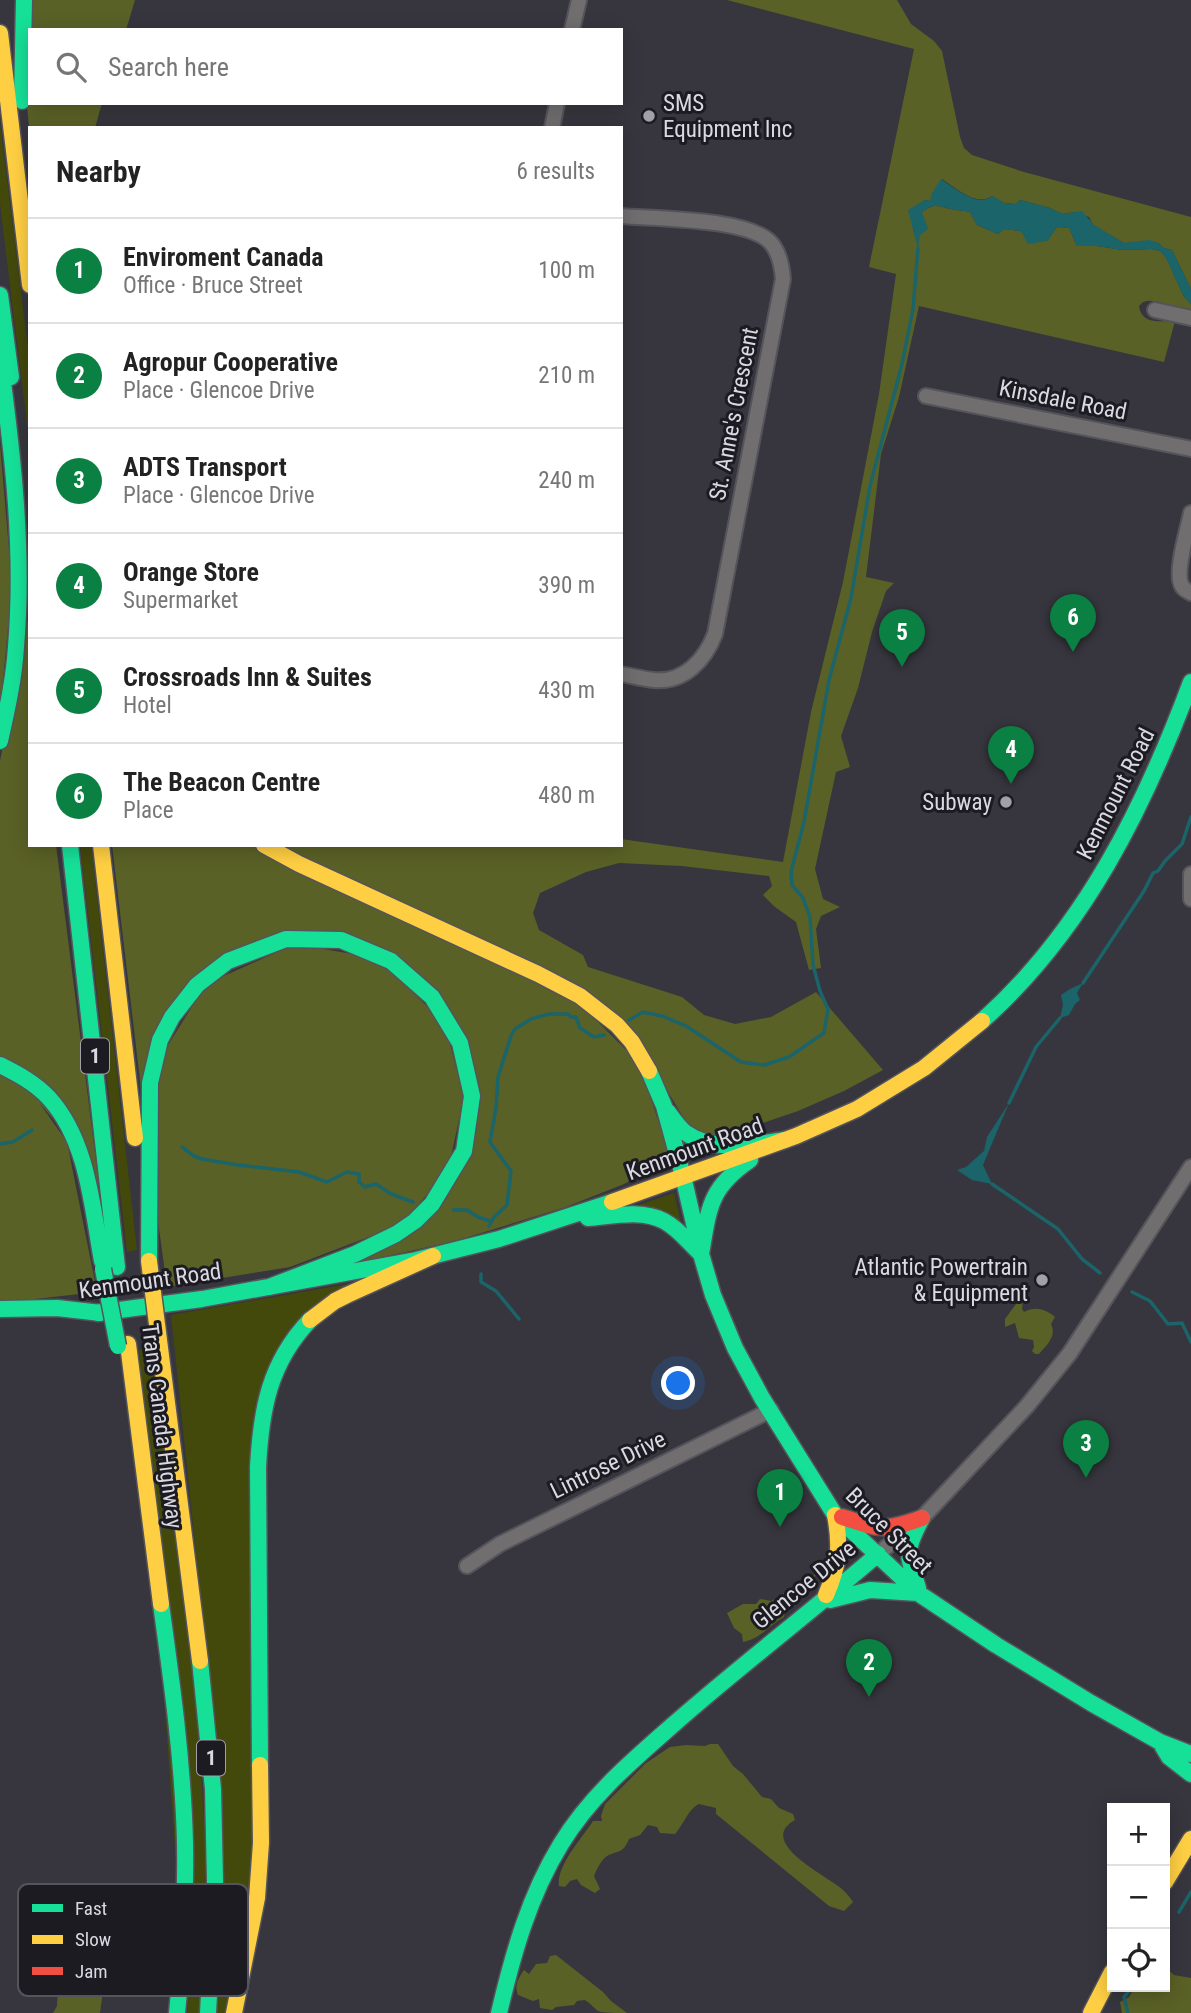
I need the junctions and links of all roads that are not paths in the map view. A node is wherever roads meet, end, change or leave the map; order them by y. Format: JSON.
{"nodes":[{"id":1,"x":24,"y":0,"type":"edge"},
{"id":2,"x":579,"y":0,"type":"edge"},
{"id":3,"x":572,"y":28,"type":"edge"},
{"id":4,"x":0,"y":33,"type":"edge"},
{"id":5,"x":557,"y":105,"type":"edge"},
{"id":6,"x":552,"y":126,"type":"edge"},
{"id":7,"x":28,"y":179,"type":"edge"},
{"id":8,"x":623,"y":216,"type":"edge"},
{"id":9,"x":28,"y":265,"type":"edge"},
{"id":10,"x":0,"y":295,"type":"edge"},
{"id":11,"x":1155,"y":310,"type":"dead end"},
{"id":12,"x":1191,"y":318,"type":"edge"},
{"id":13,"x":0,"y":360,"type":"edge"},
{"id":14,"x":926,"y":396,"type":"dead end"},
{"id":15,"x":1191,"y":449,"type":"edge"},
{"id":16,"x":1191,"y":513,"type":"edge"},
{"id":17,"x":28,"y":515,"type":"edge"},
{"id":18,"x":1191,"y":593,"type":"edge"},
{"id":19,"x":623,"y":674,"type":"edge"},
{"id":20,"x":1191,"y":682,"type":"edge"},
{"id":21,"x":0,"y":741,"type":"edge"},
{"id":22,"x":69,"y":847,"type":"edge"},
{"id":23,"x":101,"y":847,"type":"edge"},
{"id":24,"x":268,"y":847,"type":"edge"},
{"id":25,"x":1191,"y":874,"type":"edge"},
{"id":26,"x":1191,"y":898,"type":"edge"},
{"id":27,"x":0,"y":1065,"type":"edge"},
{"id":28,"x":663,"y":1106,"type":"junction"},
{"id":29,"x":785,"y":1140,"type":"junction"},
{"id":30,"x":1191,"y":1167,"type":"edge"},
{"id":31,"x":682,"y":1176,"type":"junction"},
{"id":32,"x":565,"y":1219,"type":"junction"},
{"id":33,"x":701,"y":1254,"type":"junction"},
{"id":34,"x":433,"y":1256,"type":"junction"},
{"id":35,"x":149,"y":1261,"type":"junction"},
{"id":36,"x":110,"y":1268,"type":"junction"},
{"id":37,"x":268,"y":1287,"type":"junction"},
{"id":38,"x":0,"y":1310,"type":"edge"},
{"id":39,"x":101,"y":1313,"type":"junction"},
{"id":40,"x":0,"y":1322,"type":"edge"},
{"id":41,"x":771,"y":1410,"type":"junction"},
{"id":42,"x":835,"y":1515,"type":"junction"},
{"id":43,"x":922,"y":1518,"type":"junction"},
{"id":44,"x":878,"y":1554,"type":"junction"},
{"id":45,"x":467,"y":1566,"type":"dead end"},
{"id":46,"x":918,"y":1593,"type":"junction"},
{"id":47,"x":823,"y":1603,"type":"junction"},
{"id":48,"x":1160,"y":1742,"type":"junction"},
{"id":49,"x":1191,"y":1754,"type":"edge"},
{"id":50,"x":1191,"y":1774,"type":"edge"},
{"id":51,"x":1191,"y":1829,"type":"edge"},
{"id":52,"x":1188,"y":1843,"type":"edge"},
{"id":53,"x":1170,"y":1874,"type":"edge"},
{"id":54,"x":184,"y":1884,"type":"edge"},
{"id":55,"x":215,"y":1884,"type":"edge"},
{"id":56,"x":248,"y":1943,"type":"edge"},
{"id":57,"x":1107,"y":1981,"type":"edge"},
{"id":58,"x":1090,"y":2012,"type":"edge"},
{"id":59,"x":499,"y":2013,"type":"edge"}],
"edges":[{"from":1,"to":7,"type":"main road"},
{"from":2,"to":3,"type":"street"},
{"from":4,"to":9,"type":"main road"},
{"from":5,"to":6,"type":"street"},
{"from":8,"to":19,"type":"street","name":"St. Anne's Crescent"},
{"from":10,"to":17,"type":"main road"},
{"from":11,"to":12,"type":"street"},
{"from":13,"to":21,"type":"main road"},
{"from":14,"to":15,"type":"street","name":"Kinsdale Road"},
{"from":16,"to":18,"type":"street"},
{"from":20,"to":29,"type":"main road","name":"Kenmount Road"},
{"from":22,"to":36,"type":"main road","name":"Trans Canada Highway","number":"1"},
{"from":23,"to":35,"type":"main road","name":"Trans Canada Highway","number":"1"},
{"from":24,"to":28,"type":"main road","name":"Bruce Street"},
{"from":25,"to":26,"type":"street"},
{"from":27,"to":36,"type":"main road"},
{"from":28,"to":29,"type":"main road"},
{"from":28,"to":31,"type":"main road","name":"Bruce Street"},
{"from":29,"to":31,"type":"main road","name":"Kenmount Road"},
{"from":29,"to":33,"type":"main road"},
{"from":30,"to":43,"type":"street","name":"Glencoe Drive"},
{"from":31,"to":32,"type":"main road","name":"Kenmount Road"},
{"from":31,"to":33,"type":"main road","name":"Bruce Street"},
{"from":32,"to":33,"type":"main road"},
{"from":32,"to":34,"type":"main road","name":"Kenmount Road"},
{"from":33,"to":41,"type":"main road","name":"Bruce Street"},
{"from":34,"to":37,"type":"main road","name":"Kenmount Road"},
{"from":34,"to":56,"type":"main road"},
{"from":35,"to":37,"type":"main road"},
{"from":35,"to":55,"type":"main road","name":"Trans Canada Highway","number":"1","bridge":true},
{"from":36,"to":54,"type":"main road","name":"Trans Canada Highway","number":"1"},
{"from":37,"to":39,"type":"main road","name":"Kenmount Road"},
{"from":38,"to":39,"type":"main road"},
{"from":39,"to":40,"type":"main road","name":"Kenmount Road"},
{"from":41,"to":42,"type":"main road","name":"Bruce Street"},
{"from":41,"to":45,"type":"street","name":"Lintrose Drive"},
{"from":42,"to":43,"type":"main road"},
{"from":42,"to":44,"type":"main road","name":"Bruce Street"},
{"from":42,"to":47,"type":"main road"},
{"from":43,"to":44,"type":"street","name":"Glencoe Drive"},
{"from":43,"to":46,"type":"main road"},
{"from":44,"to":46,"type":"main road","name":"Bruce Street"},
{"from":44,"to":47,"type":"main road","name":"Glencoe Drive"},
{"from":46,"to":47,"type":"main road"},
{"from":46,"to":48,"type":"main road","name":"Bruce Street"},
{"from":47,"to":59,"type":"main road","name":"Glencoe Drive"},
{"from":48,"to":49,"type":"main road","name":"Bruce Street"},
{"from":48,"to":50,"type":"main road"},
{"from":51,"to":52,"type":"main road"},
{"from":52,"to":53,"type":"main road"},
{"from":57,"to":58,"type":"main road"}]}
